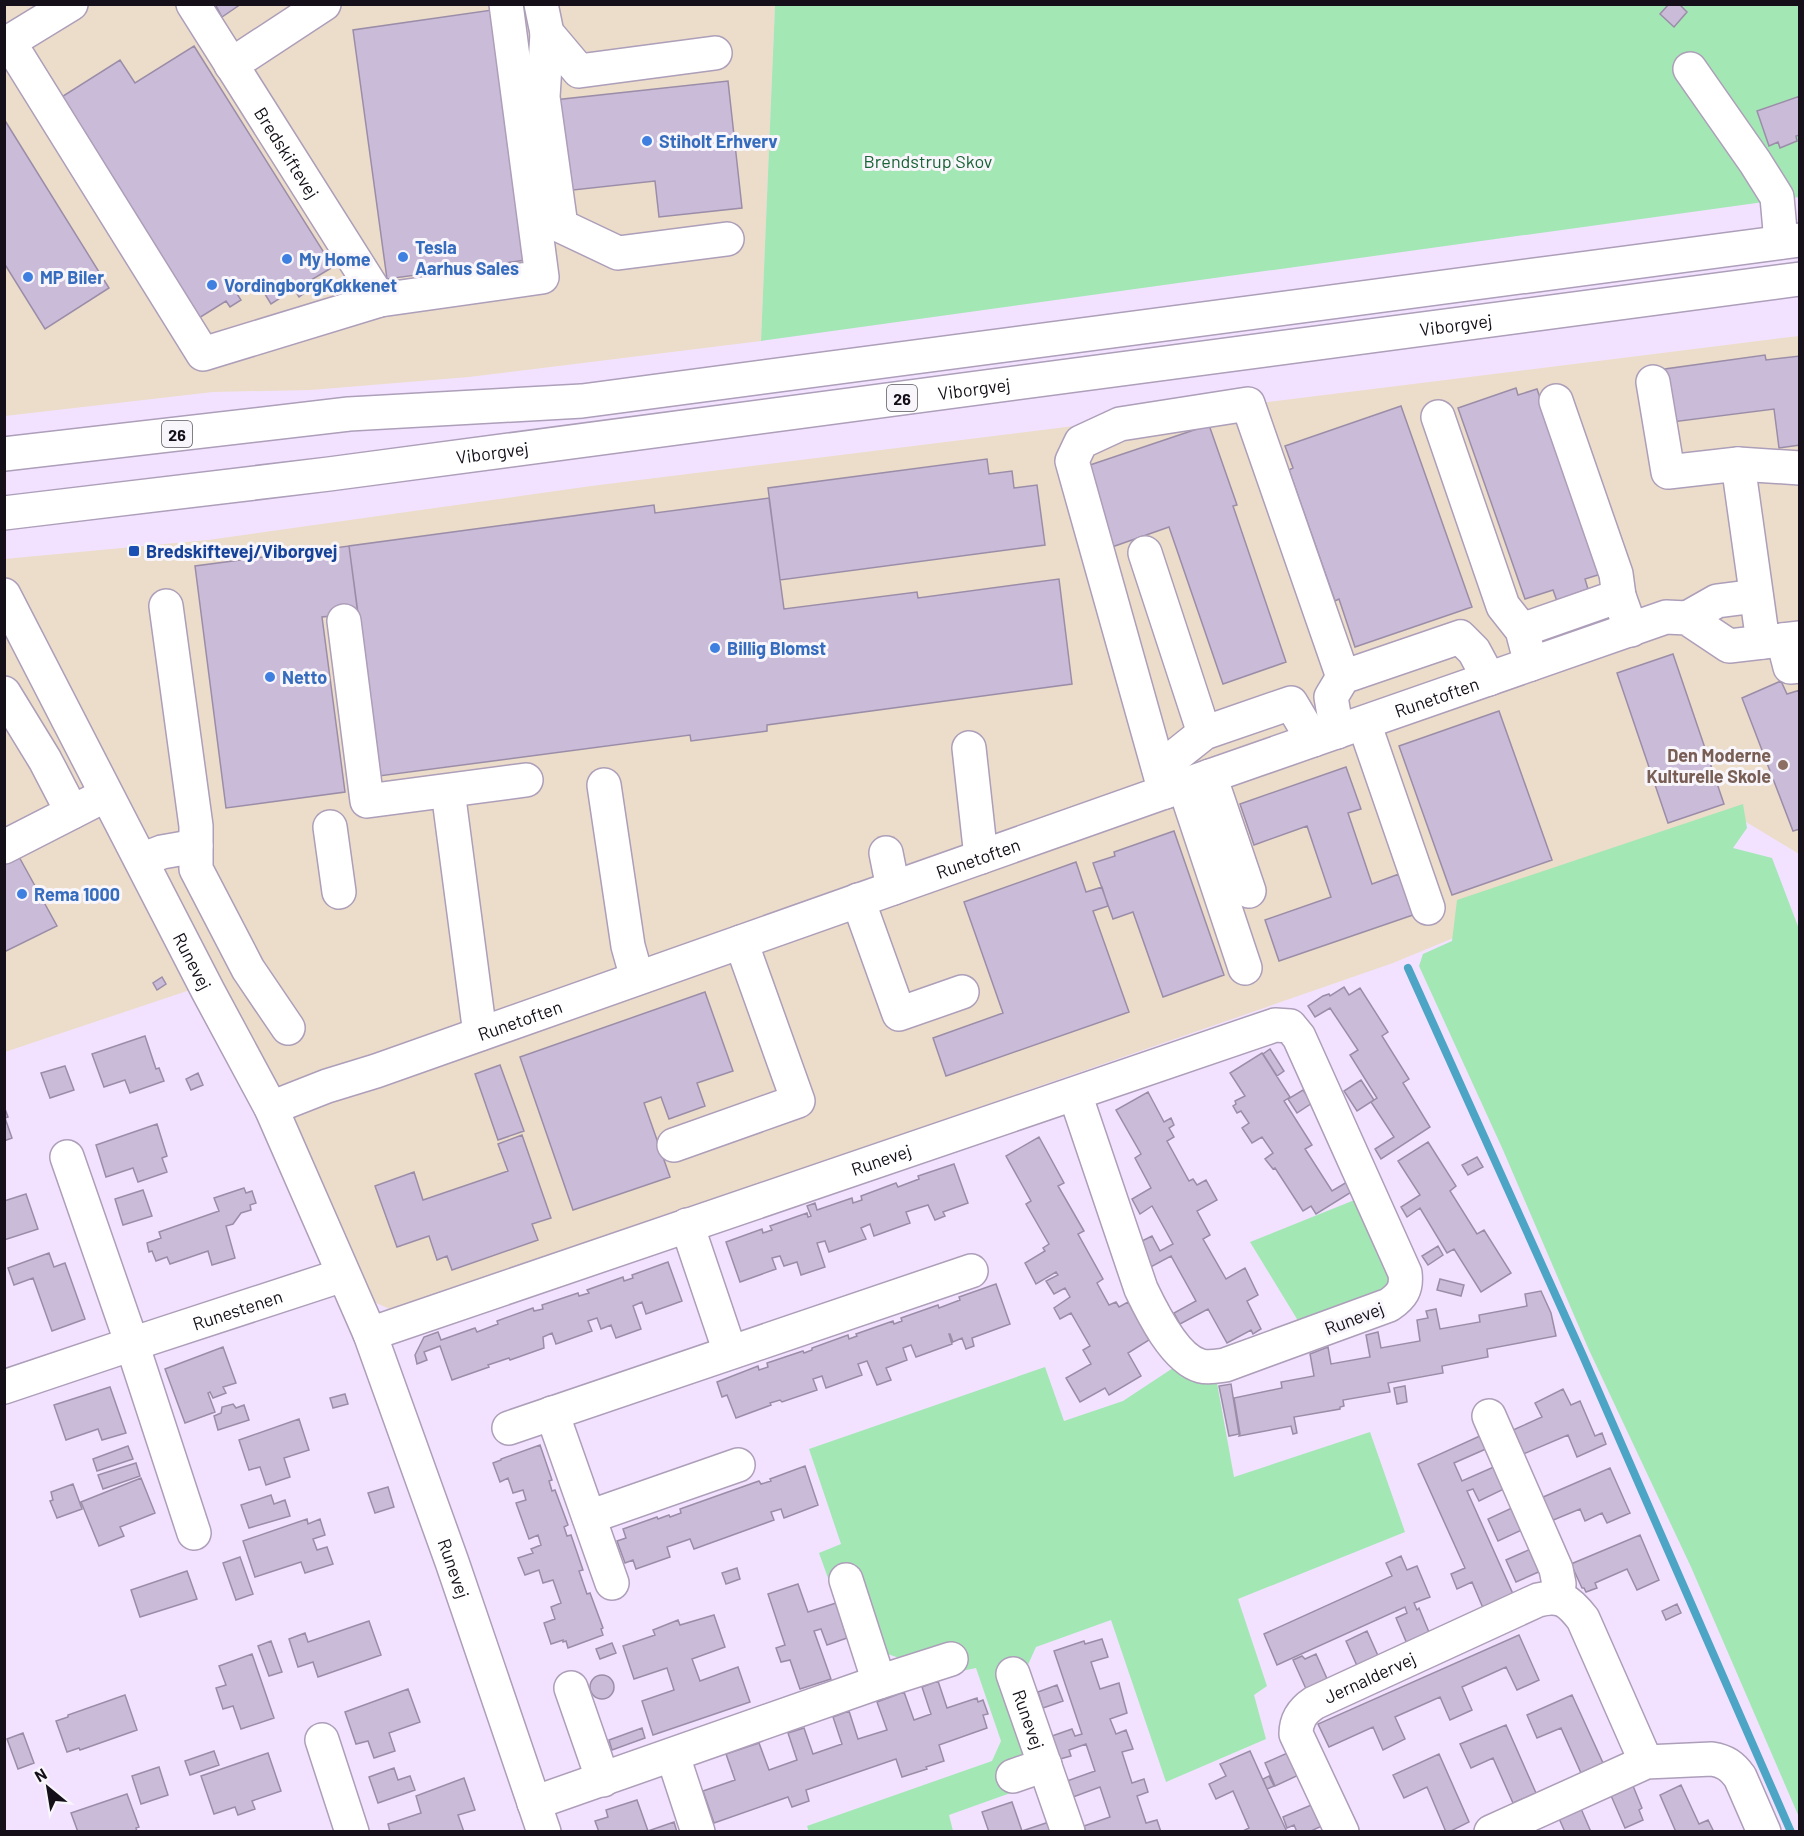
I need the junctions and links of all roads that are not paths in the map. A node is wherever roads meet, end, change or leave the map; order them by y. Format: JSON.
{"nodes":[{"id":1,"x":71,"y":4,"type":"edge"},
{"id":2,"x":192,"y":4,"type":"edge"},
{"id":3,"x":324,"y":4,"type":"edge"},
{"id":4,"x":506,"y":4,"type":"edge"},
{"id":5,"x":544,"y":19,"type":"edge"},
{"id":6,"x":7,"y":44,"type":"edge"},
{"id":7,"x":715,"y":53,"type":"dead end"},
{"id":8,"x":231,"y":65,"type":"junction"},
{"id":9,"x":1690,"y":69,"type":"dead end"},
{"id":10,"x":727,"y":239,"type":"dead end"},
{"id":11,"x":1790,"y":241,"type":"edge"},
{"id":12,"x":1800,"y":279,"type":"edge"},
{"id":13,"x":380,"y":300,"type":"junction"},
{"id":14,"x":1653,"y":382,"type":"dead end"},
{"id":15,"x":1556,"y":401,"type":"dead end"},
{"id":16,"x":1438,"y":417,"type":"dead end"},
{"id":17,"x":4,"y":454,"type":"edge"},
{"id":18,"x":1738,"y":464,"type":"junction"},
{"id":19,"x":1800,"y":468,"type":"edge"},
{"id":20,"x":4,"y":513,"type":"edge"},
{"id":21,"x":1145,"y":553,"type":"dead end"},
{"id":22,"x":4,"y":595,"type":"edge"},
{"id":23,"x":1620,"y":596,"type":"junction"},
{"id":24,"x":1756,"y":596,"type":"junction"},
{"id":25,"x":166,"y":606,"type":"dead end"},
{"id":26,"x":1687,"y":618,"type":"junction"},
{"id":27,"x":344,"y":621,"type":"dead end"},
{"id":28,"x":1522,"y":630,"type":"junction"},
{"id":29,"x":1631,"y":630,"type":"junction"},
{"id":30,"x":1786,"y":646,"type":"edge"},
{"id":31,"x":1532,"y":664,"type":"junction"},
{"id":32,"x":1343,"y":677,"type":"junction"},
{"id":33,"x":1489,"y":679,"type":"junction"},
{"id":34,"x":4,"y":693,"type":"edge"},
{"id":35,"x":1338,"y":732,"type":"junction"},
{"id":36,"x":1204,"y":733,"type":"junction"},
{"id":37,"x":969,"y":748,"type":"dead end"},
{"id":38,"x":526,"y":780,"type":"dead end"},
{"id":39,"x":1180,"y":781,"type":"junction"},
{"id":40,"x":604,"y":785,"type":"dead end"},
{"id":41,"x":448,"y":790,"type":"junction"},
{"id":42,"x":106,"y":795,"type":"junction"},
{"id":43,"x":72,"y":812,"type":"junction"},
{"id":44,"x":330,"y":827,"type":"dead end"},
{"id":45,"x":196,"y":846,"type":"junction"},
{"id":46,"x":4,"y":847,"type":"edge"},
{"id":47,"x":886,"y":853,"type":"dead end"},
{"id":48,"x":981,"y":857,"type":"junction"},
{"id":49,"x":141,"y":860,"type":"junction"},
{"id":50,"x":893,"y":888,"type":"junction"},
{"id":51,"x":1249,"y":891,"type":"dead end"},
{"id":52,"x":339,"y":892,"type":"dead end"},
{"id":53,"x":858,"y":900,"type":"junction"},
{"id":54,"x":1428,"y":908,"type":"dead end"},
{"id":55,"x":741,"y":942,"type":"junction"},
{"id":56,"x":1245,"y":968,"type":"dead end"},
{"id":57,"x":637,"y":978,"type":"junction"},
{"id":58,"x":962,"y":992,"type":"dead end"},
{"id":59,"x":288,"y":1028,"type":"dead end"},
{"id":60,"x":480,"y":1034,"type":"junction"},
{"id":61,"x":1075,"y":1094,"type":"junction"},
{"id":62,"x":271,"y":1108,"type":"junction"},
{"id":63,"x":674,"y":1145,"type":"dead end"},
{"id":64,"x":67,"y":1157,"type":"dead end"},
{"id":65,"x":687,"y":1225,"type":"junction"},
{"id":66,"x":971,"y":1271,"type":"dead end"},
{"id":67,"x":344,"y":1275,"type":"junction"},
{"id":68,"x":370,"y":1335,"type":"junction"},
{"id":69,"x":132,"y":1344,"type":"junction"},
{"id":70,"x":730,"y":1352,"type":"junction"},
{"id":71,"x":4,"y":1387,"type":"edge"},
{"id":72,"x":552,"y":1413,"type":"junction"},
{"id":73,"x":1489,"y":1416,"type":"dead end"},
{"id":74,"x":509,"y":1428,"type":"dead end"},
{"id":75,"x":738,"y":1465,"type":"dead end"},
{"id":76,"x":588,"y":1517,"type":"junction"},
{"id":77,"x":194,"y":1533,"type":"dead end"},
{"id":78,"x":846,"y":1580,"type":"dead end"},
{"id":79,"x":612,"y":1583,"type":"dead end"},
{"id":80,"x":1558,"y":1598,"type":"junction"},
{"id":81,"x":951,"y":1659,"type":"dead end"},
{"id":82,"x":1014,"y":1674,"type":"dead end"},
{"id":83,"x":879,"y":1682,"type":"junction"},
{"id":84,"x":571,"y":1688,"type":"dead end"},
{"id":85,"x":322,"y":1740,"type":"dead end"},
{"id":86,"x":673,"y":1756,"type":"junction"},
{"id":87,"x":1646,"y":1762,"type":"junction"},
{"id":88,"x":1045,"y":1765,"type":"junction"},
{"id":89,"x":1013,"y":1776,"type":"dead end"},
{"id":90,"x":603,"y":1780,"type":"junction"},
{"id":91,"x":539,"y":1817,"type":"edge"},
{"id":92,"x":352,"y":1832,"type":"edge"},
{"id":93,"x":698,"y":1832,"type":"edge"},
{"id":94,"x":1068,"y":1832,"type":"edge"},
{"id":95,"x":1342,"y":1832,"type":"edge"},
{"id":96,"x":1491,"y":1832,"type":"edge"},
{"id":97,"x":1764,"y":1832,"type":"edge"}],
"edges":[{"from":1,"to":6,"type":"street"},
{"from":2,"to":8,"type":"street","name":"Bredskiftevej"},
{"from":3,"to":8,"type":"street"},
{"from":4,"to":13,"type":"street"},
{"from":5,"to":7,"type":"street"},
{"from":5,"to":10,"type":"street"},
{"from":6,"to":13,"type":"street"},
{"from":8,"to":13,"type":"street","name":"Bredskiftevej"},
{"from":9,"to":11,"type":"street"},
{"from":11,"to":17,"type":"street","number":"26"},
{"from":12,"to":20,"type":"street","name":"Viborgvej","number":"26"},
{"from":14,"to":18,"type":"street"},
{"from":15,"to":23,"type":"street"},
{"from":16,"to":28,"type":"street"},
{"from":18,"to":19,"type":"street"},
{"from":18,"to":24,"type":"street"},
{"from":21,"to":36,"type":"street"},
{"from":22,"to":42,"type":"street","name":"Runevej"},
{"from":23,"to":28,"type":"street"},
{"from":23,"to":29,"type":"street"},
{"from":24,"to":26,"type":"street"},
{"from":24,"to":30,"type":"street"},
{"from":25,"to":45,"type":"street"},
{"from":26,"to":29,"type":"street","name":"Runetoften"},
{"from":26,"to":30,"type":"street"},
{"from":27,"to":41,"type":"street"},
{"from":28,"to":31,"type":"street"},
{"from":29,"to":31,"type":"street","name":"Runetoften"},
{"from":31,"to":33,"type":"street","name":"Runetoften"},
{"from":32,"to":33,"type":"street"},
{"from":32,"to":35,"type":"street"},
{"from":32,"to":39,"type":"street"},
{"from":33,"to":35,"type":"street","name":"Runetoften"},
{"from":34,"to":43,"type":"street"},
{"from":35,"to":36,"type":"street"},
{"from":35,"to":39,"type":"street","name":"Runetoften"},
{"from":35,"to":54,"type":"street"},
{"from":36,"to":39,"type":"street"},
{"from":37,"to":48,"type":"street"},
{"from":38,"to":41,"type":"street"},
{"from":39,"to":48,"type":"street","name":"Runetoften"},
{"from":39,"to":51,"type":"street"},
{"from":39,"to":56,"type":"street"},
{"from":40,"to":57,"type":"street"},
{"from":41,"to":60,"type":"street"},
{"from":42,"to":43,"type":"street"},
{"from":42,"to":49,"type":"street","name":"Runevej"},
{"from":43,"to":46,"type":"street"},
{"from":44,"to":52,"type":"street"},
{"from":45,"to":49,"type":"street"},
{"from":45,"to":59,"type":"street"},
{"from":47,"to":50,"type":"street"},
{"from":48,"to":50,"type":"street","name":"Runetoften"},
{"from":49,"to":62,"type":"street","name":"Runevej"},
{"from":50,"to":53,"type":"street","name":"Runetoften"},
{"from":53,"to":55,"type":"street","name":"Runetoften"},
{"from":53,"to":58,"type":"street"},
{"from":55,"to":57,"type":"street","name":"Runetoften"},
{"from":55,"to":63,"type":"street"},
{"from":57,"to":60,"type":"street","name":"Runetoften"},
{"from":60,"to":62,"type":"street","name":"Runetoften"},
{"from":61,"to":61,"type":"street","name":"Runevej"},
{"from":61,"to":65,"type":"street","name":"Runevej"},
{"from":62,"to":67,"type":"street","name":"Runevej"},
{"from":64,"to":69,"type":"street"},
{"from":65,"to":68,"type":"street","name":"Runevej"},
{"from":65,"to":70,"type":"street"},
{"from":66,"to":70,"type":"street"},
{"from":67,"to":68,"type":"street","name":"Runevej"},
{"from":67,"to":69,"type":"street","name":"Runestenen"},
{"from":68,"to":91,"type":"street","name":"Runevej"},
{"from":69,"to":71,"type":"street","name":"Runestenen"},
{"from":69,"to":77,"type":"street"},
{"from":70,"to":72,"type":"street"},
{"from":72,"to":74,"type":"street"},
{"from":72,"to":76,"type":"street"},
{"from":73,"to":80,"type":"street"},
{"from":75,"to":76,"type":"street"},
{"from":76,"to":79,"type":"street"},
{"from":78,"to":83,"type":"street"},
{"from":80,"to":87,"type":"street"},
{"from":80,"to":95,"type":"street","name":"Jernaldervej"},
{"from":81,"to":83,"type":"street","name":"Runevej"},
{"from":82,"to":88,"type":"street","name":"Runevej"},
{"from":83,"to":86,"type":"street","name":"Runevej"},
{"from":84,"to":90,"type":"street"},
{"from":85,"to":92,"type":"street"},
{"from":86,"to":90,"type":"street","name":"Runevej"},
{"from":86,"to":93,"type":"street"},
{"from":87,"to":96,"type":"street"},
{"from":87,"to":97,"type":"street"},
{"from":88,"to":89,"type":"street","name":"Runevej"},
{"from":88,"to":94,"type":"street","name":"Runevej"},
{"from":90,"to":91,"type":"street","name":"Runevej"}]}
